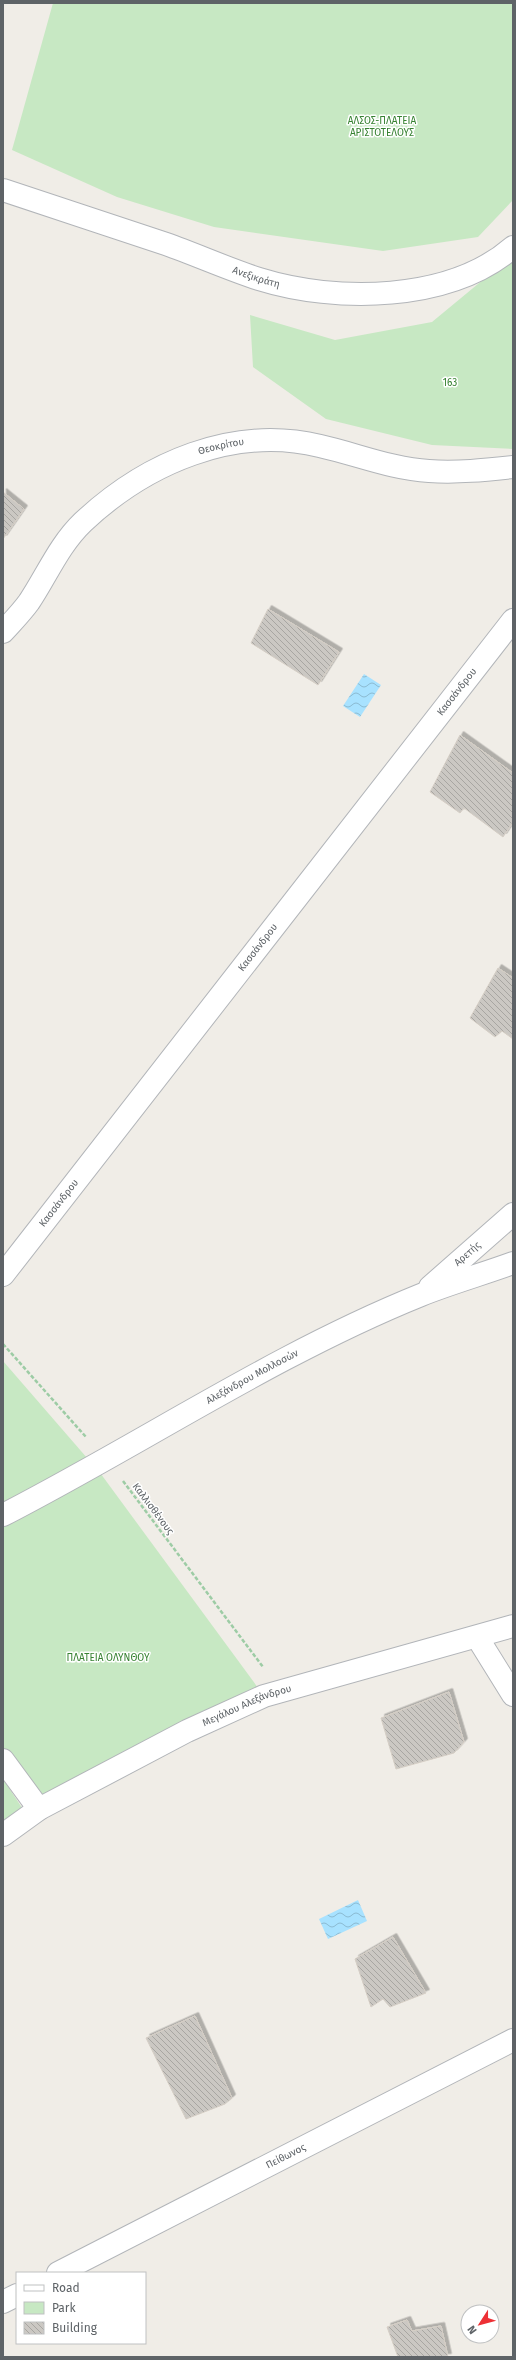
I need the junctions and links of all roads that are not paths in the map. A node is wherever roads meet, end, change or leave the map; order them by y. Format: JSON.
{"nodes":[{"id":1,"x":3,"y":190,"type":"edge"},
{"id":2,"x":513,"y":247,"type":"edge"},
{"id":3,"x":513,"y":467,"type":"edge"},
{"id":4,"x":513,"y":620,"type":"edge"},
{"id":5,"x":3,"y":632,"type":"edge"},
{"id":6,"x":513,"y":1214,"type":"edge"},
{"id":7,"x":513,"y":1263,"type":"edge"},
{"id":8,"x":3,"y":1275,"type":"edge"},
{"id":9,"x":422,"y":1294,"type":"junction"},
{"id":10,"x":3,"y":1515,"type":"edge"},
{"id":11,"x":513,"y":1626,"type":"edge"},
{"id":12,"x":477,"y":1637,"type":"junction"},
{"id":13,"x":513,"y":1695,"type":"edge"},
{"id":14,"x":3,"y":1760,"type":"edge"},
{"id":15,"x":39,"y":1809,"type":"junction"},
{"id":16,"x":3,"y":1835,"type":"edge"},
{"id":17,"x":513,"y":2040,"type":"edge"},
{"id":18,"x":60,"y":2272,"type":"edge"},
{"id":19,"x":16,"y":2296,"type":"edge"},
{"id":20,"x":3,"y":2302,"type":"edge"}],
"edges":[{"from":1,"to":2,"type":"street","name":"Ανεξικράτη"},
{"from":3,"to":5,"type":"street","name":"Θεοκρίτου"},
{"from":4,"to":8,"type":"street","name":"Κασσάνδρου"},
{"from":6,"to":9,"type":"street","name":"Αρετής"},
{"from":7,"to":9,"type":"street","name":"Αλεξάνδρου Μολλοσών"},
{"from":9,"to":10,"type":"street","name":"Αλεξάνδρου Μολλοσών"},
{"from":11,"to":12,"type":"street","name":"Μεγάλου Αλεξάνδρου"},
{"from":12,"to":13,"type":"street"},
{"from":12,"to":15,"type":"street","name":"Μεγάλου Αλεξάνδρου"},
{"from":14,"to":15,"type":"street"},
{"from":15,"to":16,"type":"street","name":"Μεγάλου Αλεξάνδρου"},
{"from":17,"to":18,"type":"street","name":"Πείθωνος"},
{"from":19,"to":20,"type":"street"}]}
